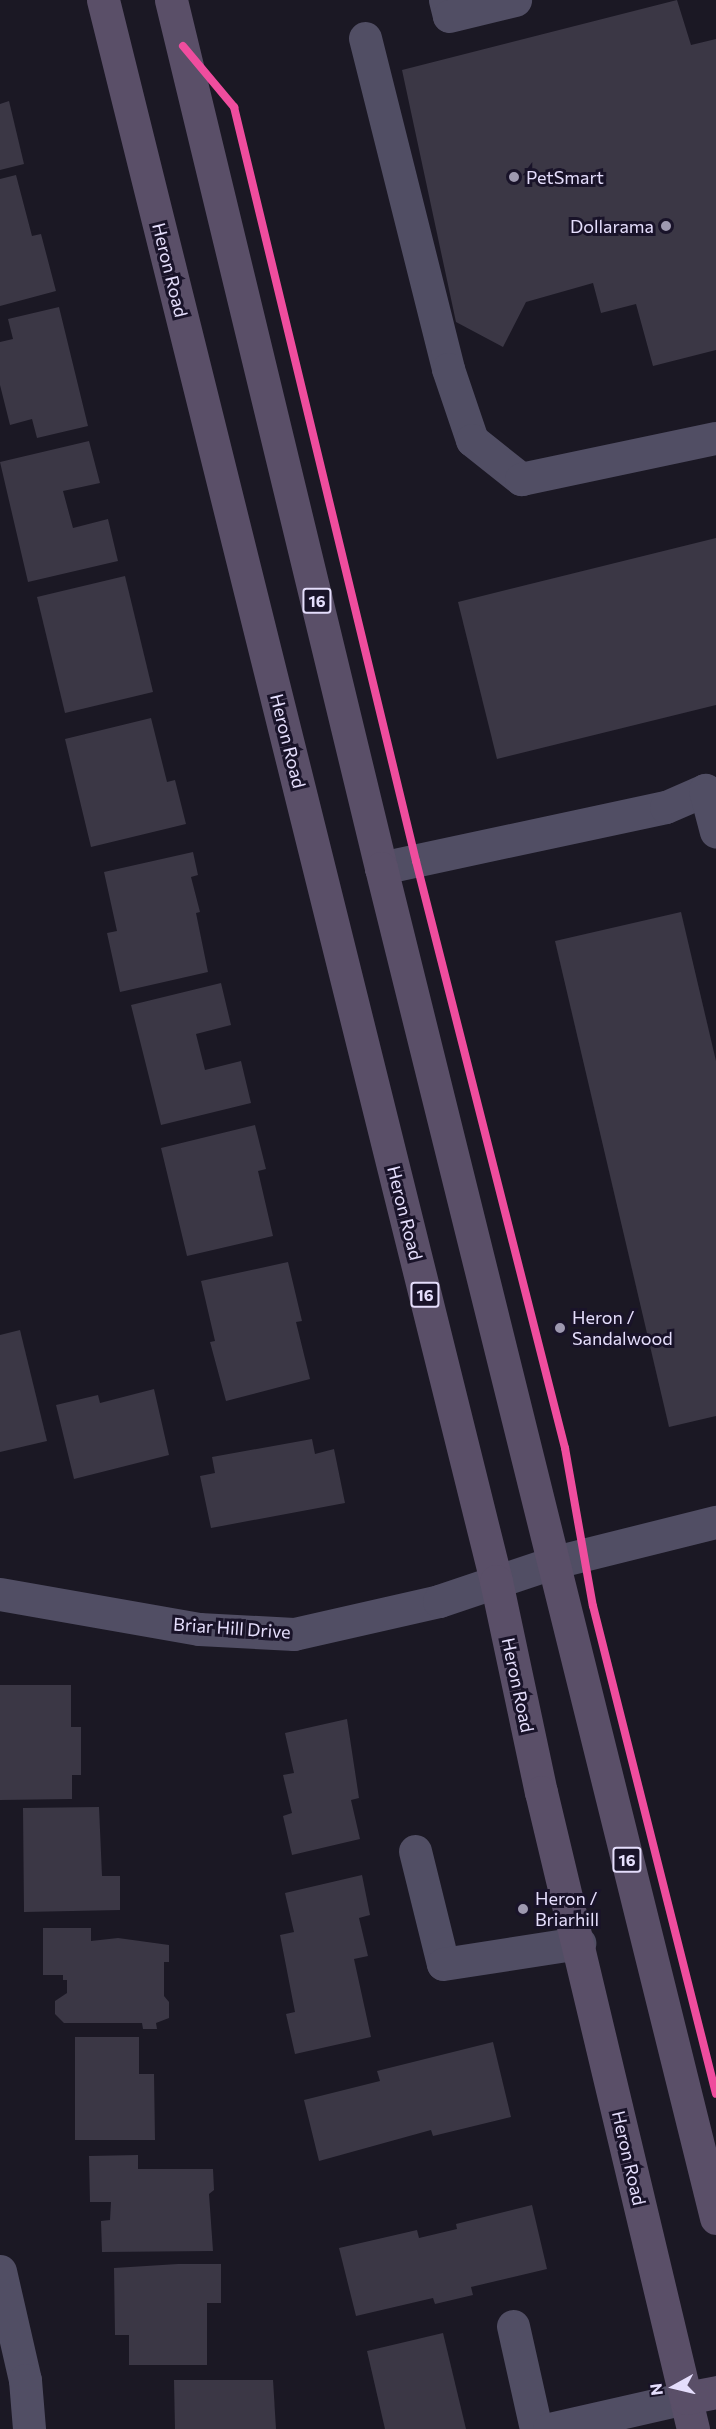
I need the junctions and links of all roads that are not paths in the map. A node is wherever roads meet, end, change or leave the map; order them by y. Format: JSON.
{"nodes":[{"id":1,"x":103,"y":0,"type":"edge"},
{"id":2,"x":171,"y":0,"type":"edge"},
{"id":3,"x":445,"y":0,"type":"edge"},
{"id":4,"x":515,"y":0,"type":"edge"},
{"id":5,"x":365,"y":38,"type":"dead end"},
{"id":6,"x":716,"y":438,"type":"edge"},
{"id":7,"x":716,"y":832,"type":"edge"},
{"id":8,"x":381,"y":868,"type":"junction"},
{"id":9,"x":716,"y":1522,"type":"edge"},
{"id":10,"x":555,"y":1562,"type":"junction"},
{"id":11,"x":496,"y":1581,"type":"junction"},
{"id":12,"x":0,"y":1594,"type":"edge"},
{"id":13,"x":416,"y":1851,"type":"dead end"},
{"id":14,"x":579,"y":1943,"type":"junction"},
{"id":15,"x":716,"y":2218,"type":"edge"},
{"id":16,"x":0,"y":2271,"type":"edge"},
{"id":17,"x":513,"y":2326,"type":"dead end"},
{"id":18,"x":698,"y":2406,"type":"edge"},
{"id":19,"x":29,"y":2429,"type":"edge"},
{"id":20,"x":537,"y":2429,"type":"edge"},
{"id":21,"x":549,"y":2429,"type":"edge"}],
"edges":[{"from":1,"to":11,"type":"main road","name":"Heron Road","number":"16"},
{"from":2,"to":8,"type":"main road","number":"16"},
{"from":3,"to":4,"type":"street"},
{"from":5,"to":6,"type":"street"},
{"from":7,"to":8,"type":"street"},
{"from":8,"to":10,"type":"main road","number":"16"},
{"from":9,"to":10,"type":"street","name":"Briar Hill Drive"},
{"from":10,"to":11,"type":"street","name":"Briar Hill Drive"},
{"from":10,"to":15,"type":"main road","number":"16"},
{"from":11,"to":12,"type":"street","name":"Briar Hill Drive"},
{"from":11,"to":14,"type":"main road","name":"Heron Road","number":"16"},
{"from":13,"to":14,"type":"street"},
{"from":14,"to":18,"type":"main road","name":"Heron Road","number":"16"},
{"from":16,"to":19,"type":"street"},
{"from":17,"to":20,"type":"street"},
{"from":18,"to":21,"type":"street"}]}
